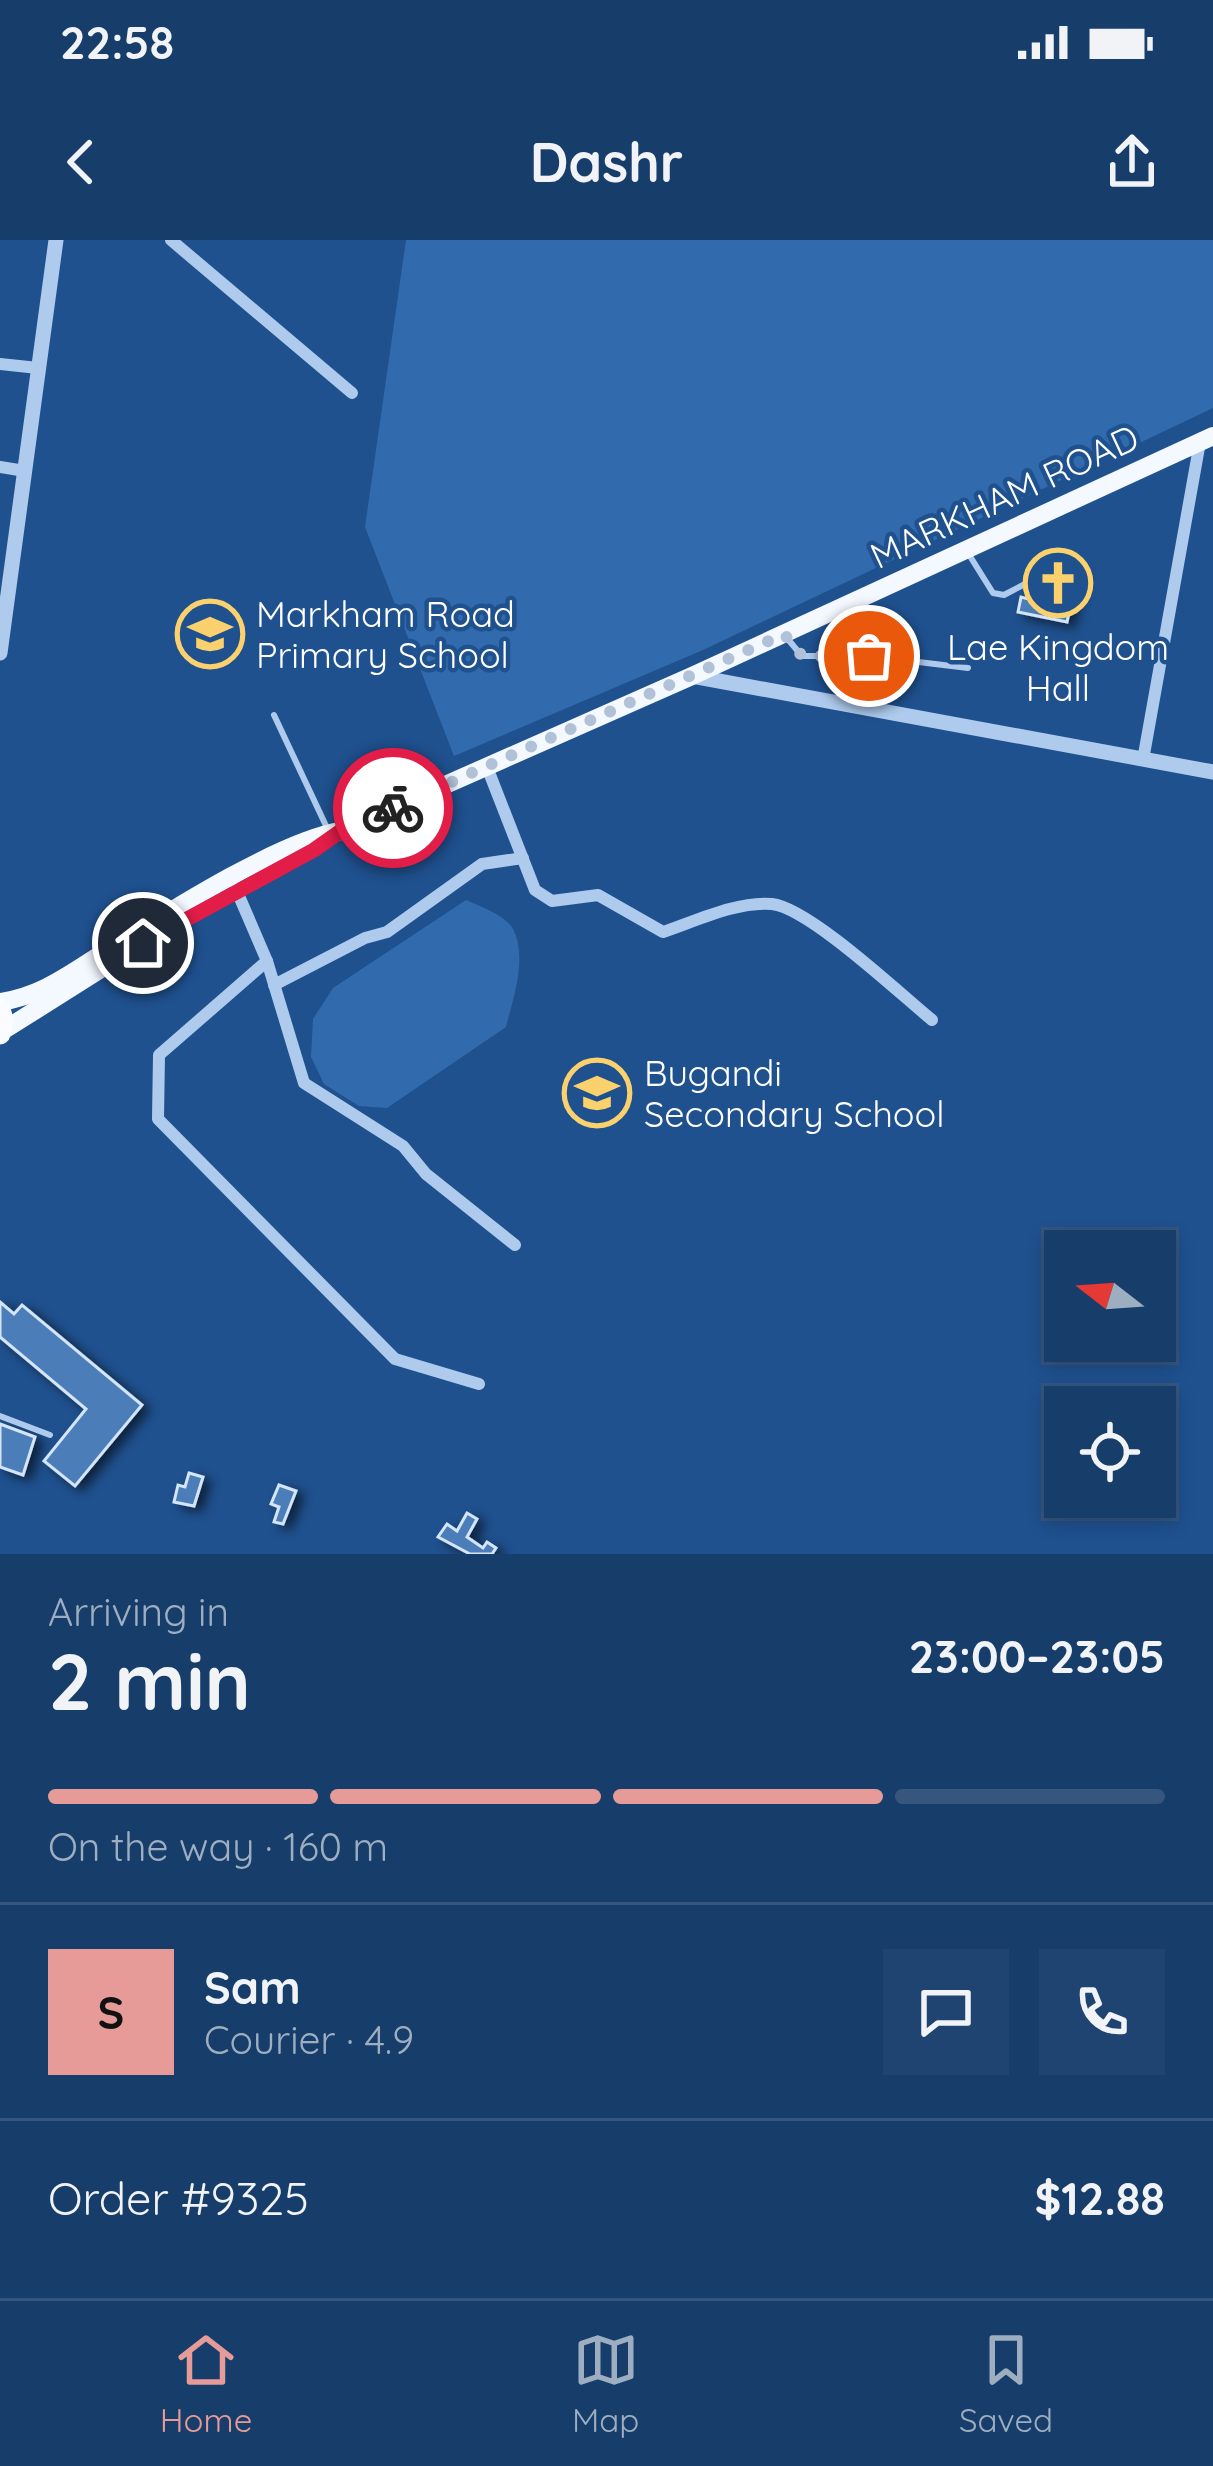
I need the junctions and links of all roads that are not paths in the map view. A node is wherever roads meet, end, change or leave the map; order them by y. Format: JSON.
{"nodes":[{"id":1,"x":56,"y":240,"type":"edge"},
{"id":2,"x":171,"y":240,"type":"edge"},
{"id":3,"x":0,"y":364,"type":"edge"},
{"id":4,"x":38,"y":368,"type":"junction"},
{"id":5,"x":352,"y":393,"type":"dead end"},
{"id":6,"x":1207,"y":439,"type":"edge"},
{"id":7,"x":0,"y":467,"type":"edge"},
{"id":8,"x":25,"y":470,"type":"junction"},
{"id":9,"x":966,"y":550,"type":"junction"},
{"id":10,"x":1028,"y":583,"type":"dead end"},
{"id":11,"x":784,"y":634,"type":"junction"},
{"id":12,"x":0,"y":653,"type":"edge"},
{"id":13,"x":968,"y":668,"type":"dead end"},
{"id":14,"x":692,"y":676,"type":"junction"},
{"id":15,"x":274,"y":715,"type":"dead end"},
{"id":16,"x":1143,"y":760,"type":"junction"},
{"id":17,"x":487,"y":766,"type":"junction"},
{"id":18,"x":1213,"y":772,"type":"edge"},
{"id":19,"x":335,"y":832,"type":"junction"},
{"id":20,"x":523,"y":858,"type":"junction"},
{"id":21,"x":236,"y":890,"type":"junction"},
{"id":22,"x":267,"y":961,"type":"junction"},
{"id":23,"x":274,"y":985,"type":"junction"},
{"id":24,"x":0,"y":1006,"type":"edge"},
{"id":25,"x":932,"y":1020,"type":"dead end"},
{"id":26,"x":1,"y":1033,"type":"edge"},
{"id":27,"x":515,"y":1246,"type":"dead end"},
{"id":28,"x":478,"y":1384,"type":"dead end"},
{"id":29,"x":0,"y":1416,"type":"edge"},
{"id":30,"x":50,"y":1435,"type":"dead end"}],
"edges":[{"from":1,"to":4,"type":"street"},
{"from":2,"to":5,"type":"street"},
{"from":3,"to":4,"type":"street"},
{"from":4,"to":8,"type":"street"},
{"from":6,"to":9,"type":"main road","name":"MARKHAM ROAD"},
{"from":6,"to":16,"type":"street"},
{"from":7,"to":8,"type":"street"},
{"from":8,"to":12,"type":"street"},
{"from":9,"to":10,"type":"lane"},
{"from":9,"to":11,"type":"main road","name":"MARKHAM ROAD"},
{"from":11,"to":13,"type":"lane"},
{"from":11,"to":14,"type":"main road","name":"MARKHAM ROAD"},
{"from":14,"to":16,"type":"street"},
{"from":14,"to":17,"type":"main road","name":"MARKHAM ROAD"},
{"from":15,"to":19,"type":"lane"},
{"from":16,"to":18,"type":"street"},
{"from":17,"to":19,"type":"main road","name":"MARKHAM ROAD"},
{"from":17,"to":20,"type":"street"},
{"from":19,"to":21,"type":"main road"},
{"from":19,"to":24,"type":"main road"},
{"from":20,"to":23,"type":"street"},
{"from":20,"to":25,"type":"street"},
{"from":21,"to":22,"type":"street"},
{"from":21,"to":26,"type":"main road"},
{"from":22,"to":23,"type":"street"},
{"from":22,"to":28,"type":"street"},
{"from":23,"to":27,"type":"street"},
{"from":24,"to":26,"type":"highway"},
{"from":29,"to":30,"type":"lane"}]}
